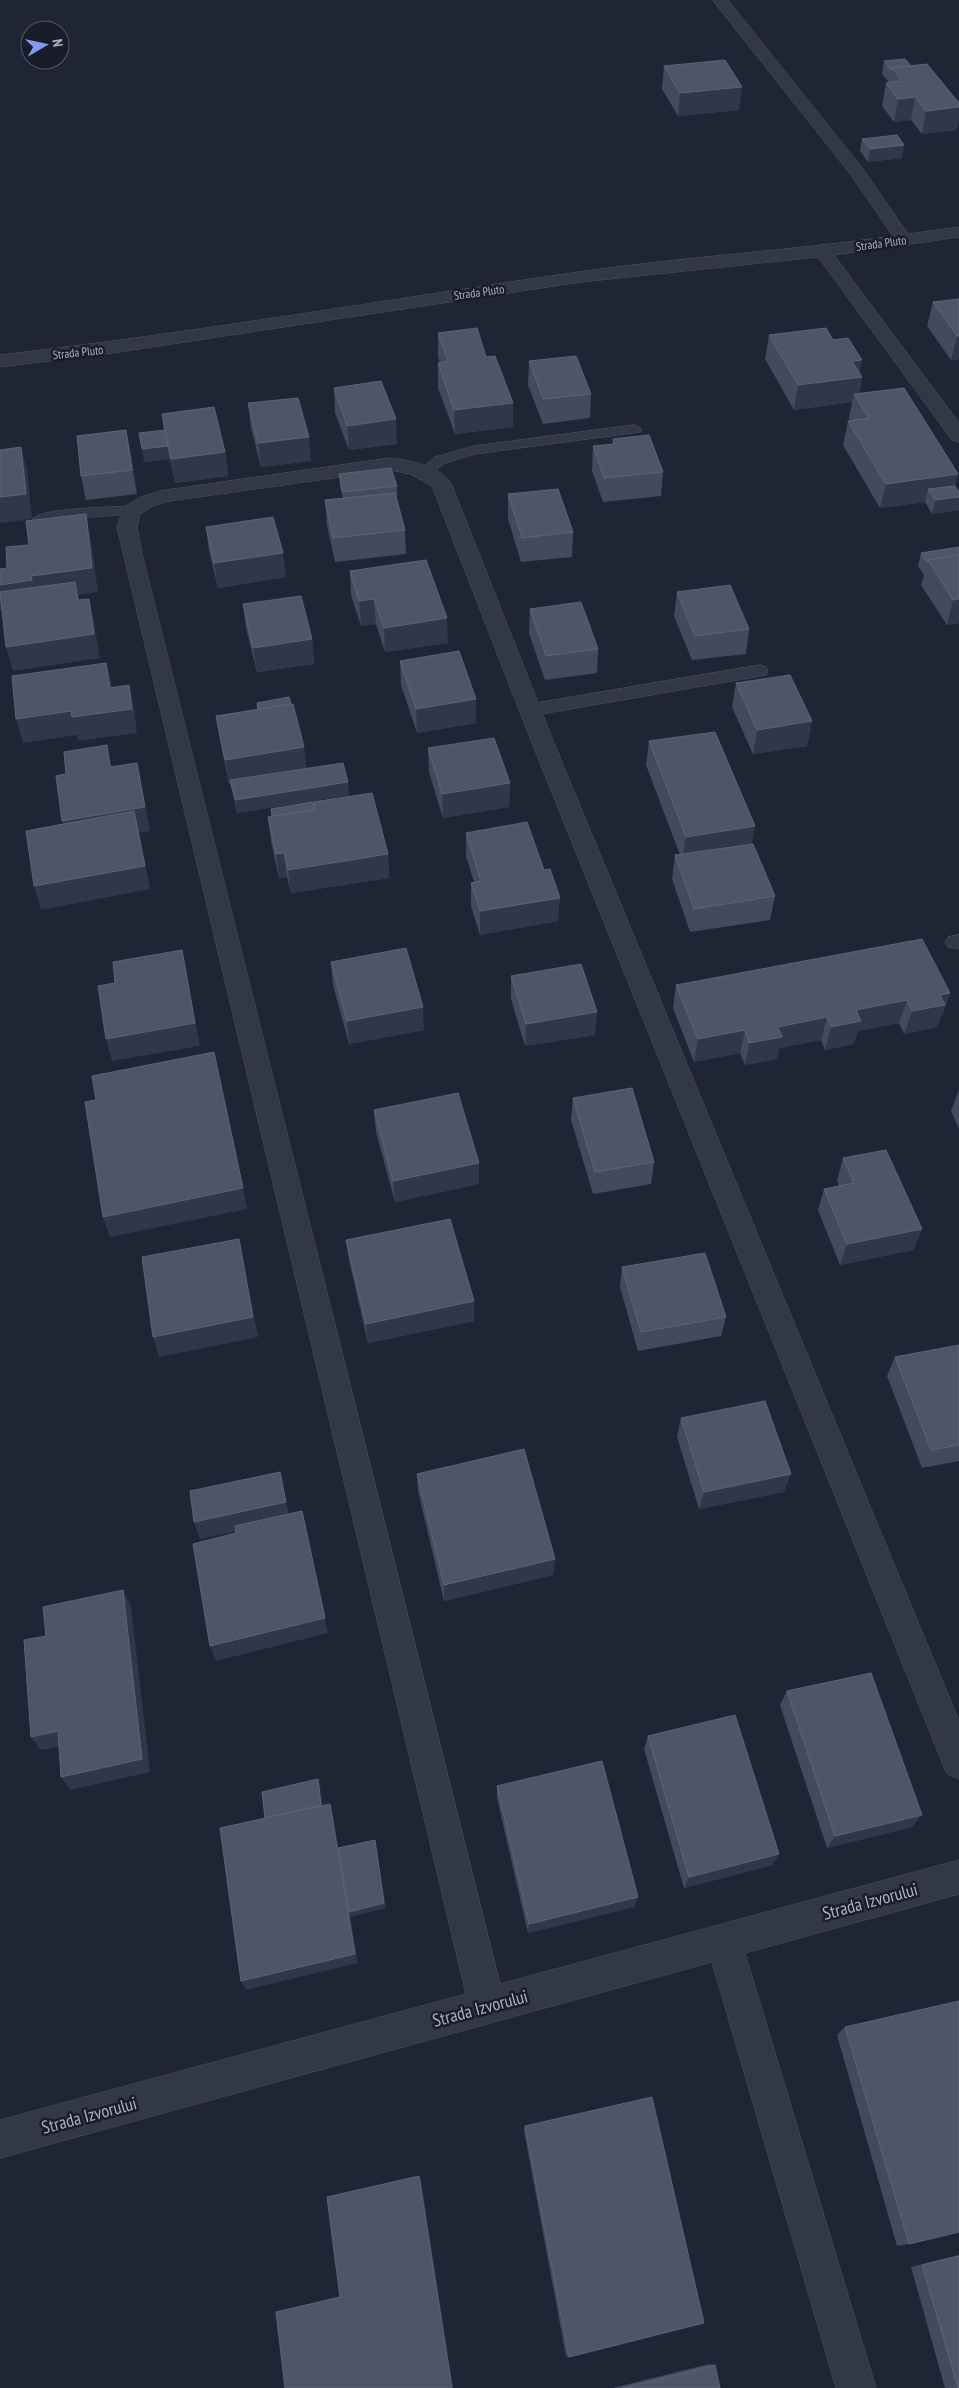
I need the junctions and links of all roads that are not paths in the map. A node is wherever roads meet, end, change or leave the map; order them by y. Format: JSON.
{"nodes":[{"id":1,"x":720,"y":0,"type":"edge"},
{"id":2,"x":959,"y":232,"type":"edge"},
{"id":3,"x":903,"y":239,"type":"junction"},
{"id":4,"x":823,"y":251,"type":"junction"},
{"id":5,"x":0,"y":361,"type":"edge"},
{"id":6,"x":635,"y":429,"type":"dead end"},
{"id":7,"x":959,"y":436,"type":"edge"},
{"id":8,"x":425,"y":472,"type":"junction"},
{"id":9,"x":132,"y":511,"type":"junction"},
{"id":10,"x":40,"y":519,"type":"edge"},
{"id":11,"x":760,"y":671,"type":"dead end"},
{"id":12,"x":530,"y":710,"type":"junction"},
{"id":13,"x":959,"y":1762,"type":"edge"},
{"id":14,"x":959,"y":1877,"type":"edge"},
{"id":15,"x":724,"y":1942,"type":"junction"},
{"id":16,"x":487,"y":2006,"type":"junction"},
{"id":17,"x":0,"y":2139,"type":"edge"},
{"id":18,"x":856,"y":2388,"type":"edge"}],
"edges":[{"from":1,"to":3,"type":"street"},
{"from":2,"to":3,"type":"street","name":"Strada Pluto"},
{"from":3,"to":4,"type":"street","name":"Strada Pluto"},
{"from":4,"to":5,"type":"street","name":"Strada Pluto"},
{"from":4,"to":7,"type":"street"},
{"from":6,"to":8,"type":"lane"},
{"from":8,"to":9,"type":"street"},
{"from":8,"to":12,"type":"street"},
{"from":9,"to":10,"type":"lane"},
{"from":9,"to":16,"type":"street"},
{"from":11,"to":12,"type":"lane"},
{"from":12,"to":13,"type":"street"},
{"from":14,"to":15,"type":"street","name":"Strada Izvorului"},
{"from":15,"to":16,"type":"street","name":"Strada Izvorului"},
{"from":15,"to":18,"type":"street"},
{"from":16,"to":17,"type":"street","name":"Strada Izvorului"}]}
